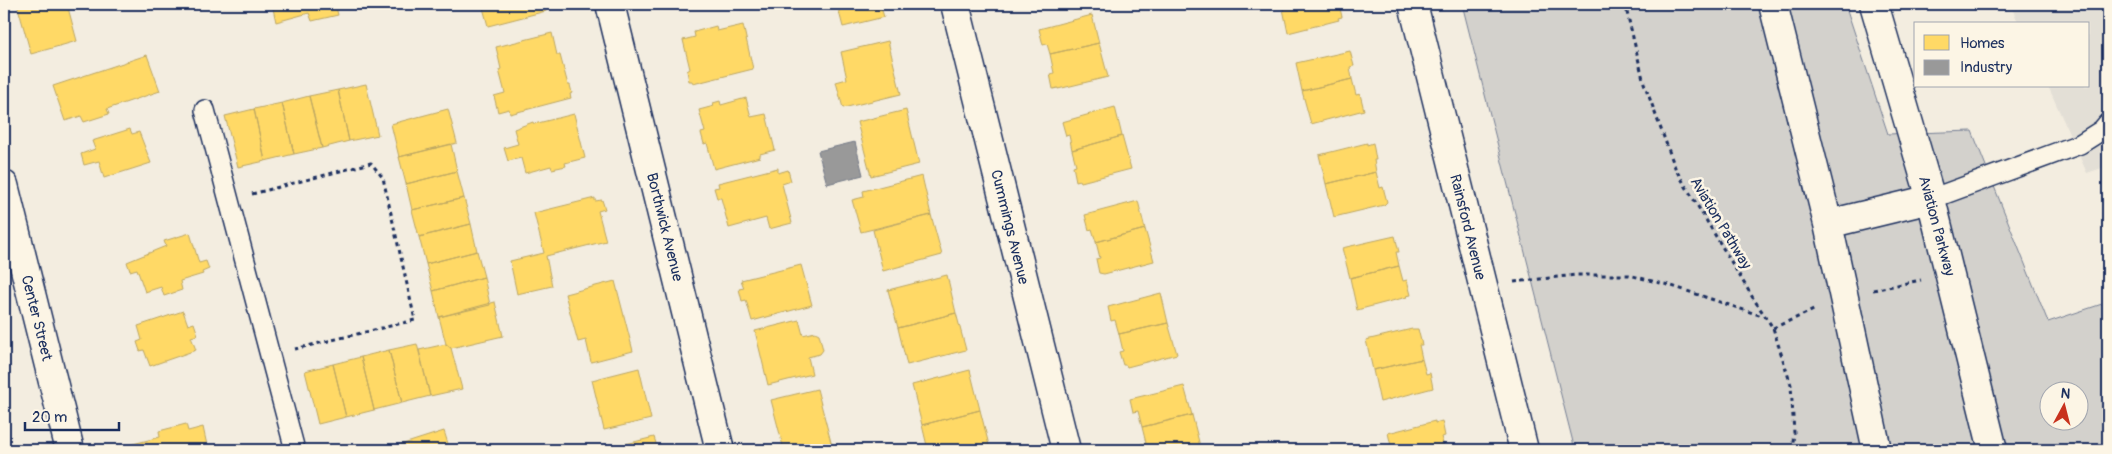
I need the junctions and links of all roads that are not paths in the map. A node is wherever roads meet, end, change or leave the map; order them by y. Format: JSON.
{"nodes":[{"id":1,"x":610,"y":4,"type":"edge"},
{"id":2,"x":955,"y":4,"type":"edge"},
{"id":3,"x":1413,"y":4,"type":"edge"},
{"id":4,"x":1773,"y":4,"type":"edge"},
{"id":5,"x":1874,"y":4,"type":"edge"},
{"id":6,"x":205,"y":110,"type":"dead end"},
{"id":7,"x":2108,"y":123,"type":"edge"},
{"id":8,"x":4,"y":185,"type":"edge"},
{"id":9,"x":1931,"y":199,"type":"junction"},
{"id":10,"x":1828,"y":224,"type":"junction"},
{"id":11,"x":70,"y":450,"type":"edge"},
{"id":12,"x":295,"y":450,"type":"edge"},
{"id":13,"x":720,"y":450,"type":"edge"},
{"id":14,"x":1066,"y":450,"type":"edge"},
{"id":15,"x":1524,"y":450,"type":"edge"},
{"id":16,"x":1877,"y":450,"type":"edge"},
{"id":17,"x":1993,"y":450,"type":"edge"}],
"edges":[{"from":1,"to":13,"type":"street","name":"Borthwick Avenue"},
{"from":2,"to":14,"type":"street","name":"Cummings Avenue"},
{"from":3,"to":15,"type":"street","name":"Rainsford Avenue"},
{"from":4,"to":10,"type":"street"},
{"from":5,"to":9,"type":"street","name":"Aviation Parkway"},
{"from":6,"to":12,"type":"lane"},
{"from":7,"to":9,"type":"lane"},
{"from":8,"to":11,"type":"street","name":"Center Street"},
{"from":9,"to":10,"type":"street"},
{"from":9,"to":17,"type":"street","name":"Aviation Parkway"},
{"from":10,"to":16,"type":"street"}]}
